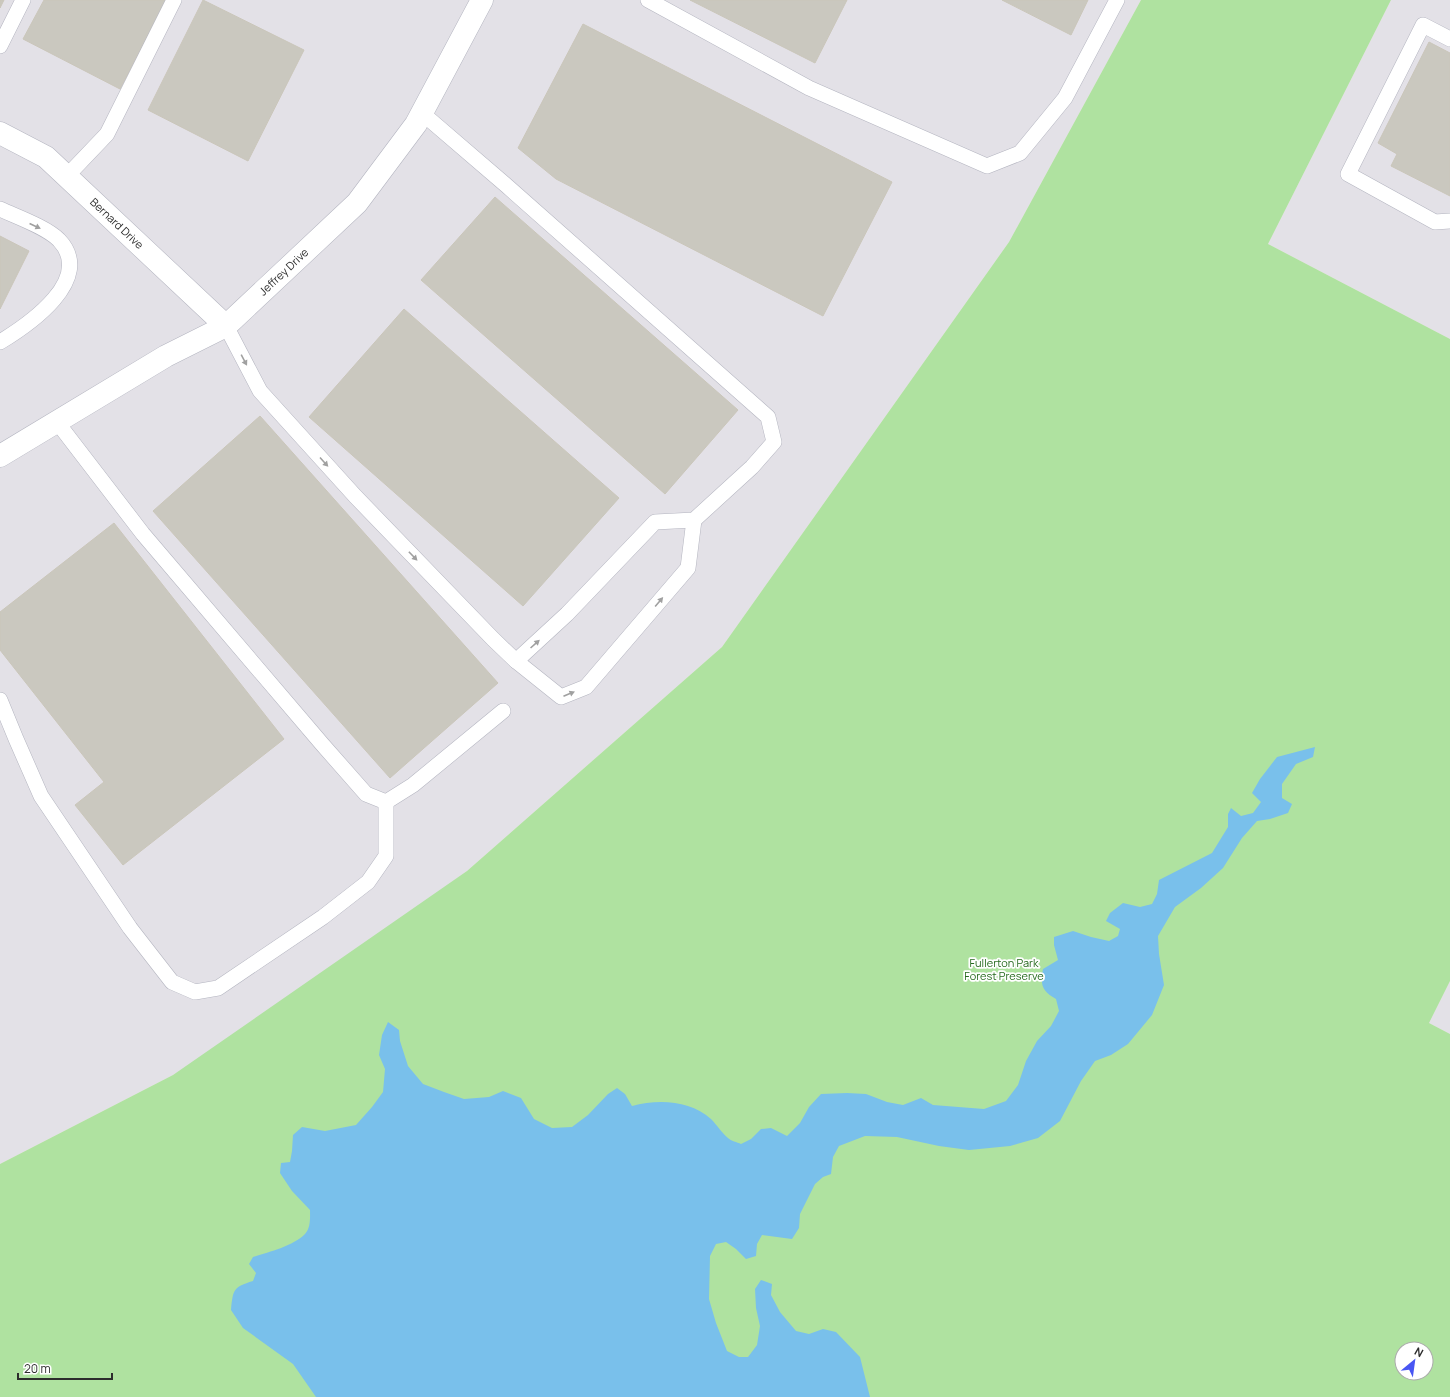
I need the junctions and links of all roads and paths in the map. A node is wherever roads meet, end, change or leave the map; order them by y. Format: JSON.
{"nodes":[{"id":1,"x":23,"y":0,"type":"edge"},
{"id":2,"x":174,"y":0,"type":"edge"},
{"id":3,"x":482,"y":0,"type":"edge"},
{"id":4,"x":648,"y":0,"type":"edge"},
{"id":5,"x":1117,"y":0,"type":"edge"},
{"id":6,"x":1450,"y":39,"type":"edge"},
{"id":7,"x":0,"y":46,"type":"edge"},
{"id":8,"x":422,"y":113,"type":"junction"},
{"id":9,"x":0,"y":133,"type":"edge"},
{"id":10,"x":67,"y":176,"type":"junction"},
{"id":11,"x":0,"y":209,"type":"edge"},
{"id":12,"x":1450,"y":221,"type":"edge"},
{"id":13,"x":226,"y":326,"type":"junction"},
{"id":14,"x":0,"y":342,"type":"edge"},
{"id":15,"x":57,"y":422,"type":"junction"},
{"id":16,"x":0,"y":456,"type":"edge"},
{"id":17,"x":694,"y":520,"type":"junction"},
{"id":18,"x":516,"y":661,"type":"junction"},
{"id":19,"x":0,"y":700,"type":"edge"},
{"id":20,"x":504,"y":711,"type":"dead end"},
{"id":21,"x":386,"y":802,"type":"junction"}],
"edges":[{"from":1,"to":7,"type":"lane"},
{"from":2,"to":10,"type":"lane"},
{"from":3,"to":8,"type":"street","name":"Jeffrey Drive"},
{"from":4,"to":5,"type":"lane"},
{"from":6,"to":12,"type":"lane"},
{"from":8,"to":13,"type":"street","name":"Jeffrey Drive"},
{"from":8,"to":17,"type":"lane"},
{"from":9,"to":10,"type":"street","name":"Bernard Drive"},
{"from":10,"to":13,"type":"street","name":"Bernard Drive"},
{"from":11,"to":14,"type":"lane","one_way":true},
{"from":13,"to":15,"type":"street","name":"Jeffrey Drive"},
{"from":13,"to":18,"type":"lane","one_way":true},
{"from":15,"to":16,"type":"street","name":"Jeffrey Drive"},
{"from":15,"to":21,"type":"lane"},
{"from":18,"to":17,"type":"lane","one_way":true},
{"from":18,"to":17,"type":"lane","one_way":true},
{"from":19,"to":21,"type":"lane"},
{"from":20,"to":21,"type":"lane"}]}
